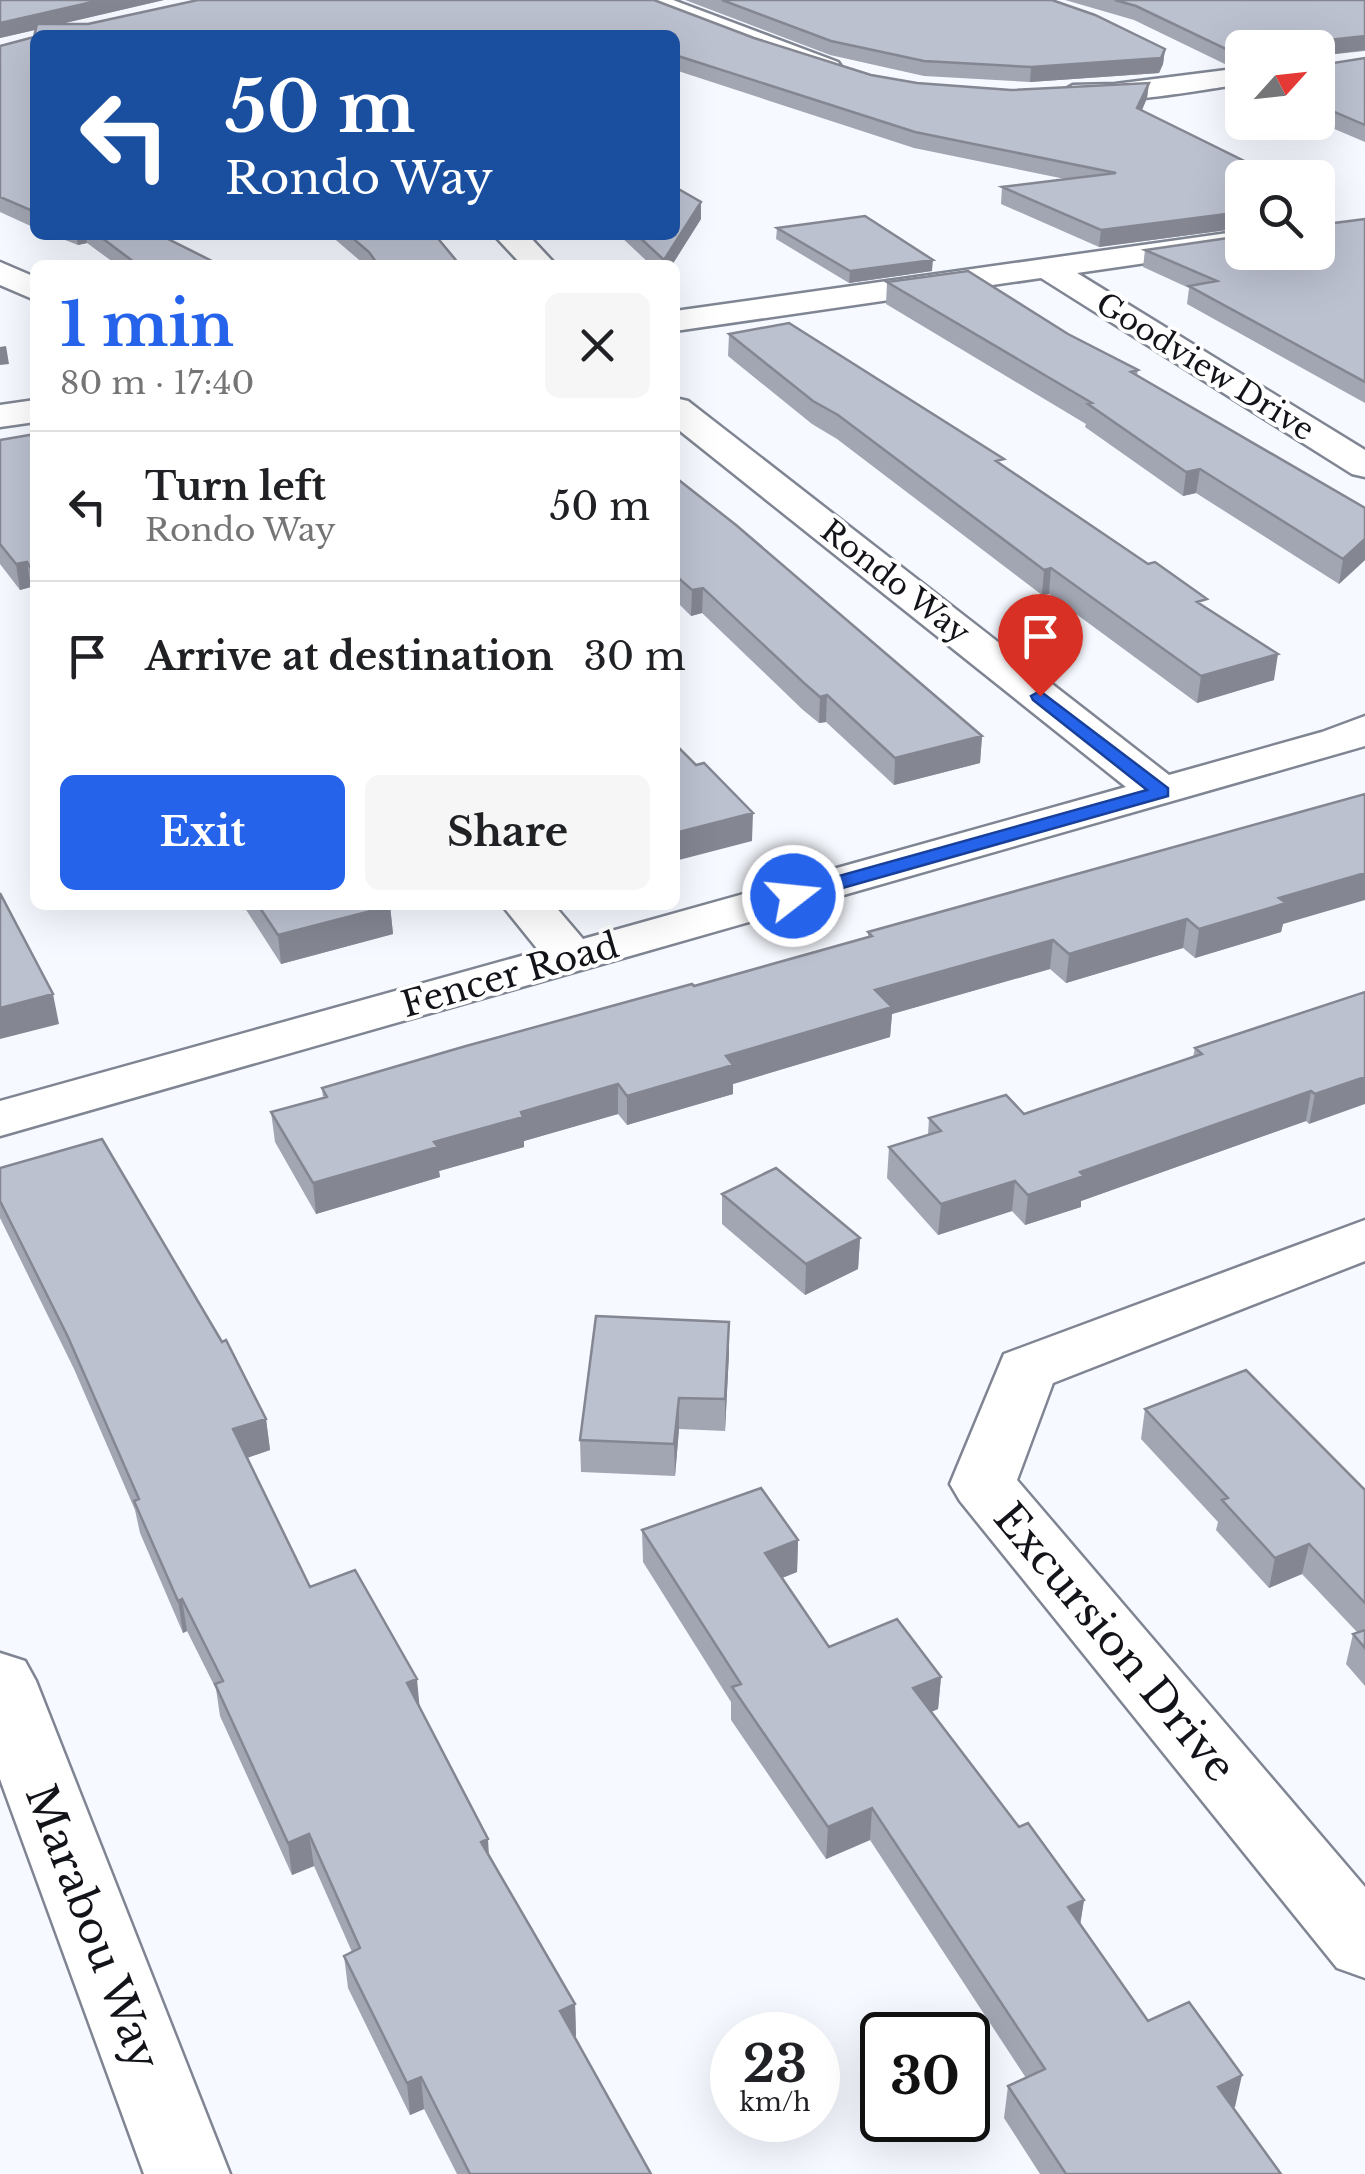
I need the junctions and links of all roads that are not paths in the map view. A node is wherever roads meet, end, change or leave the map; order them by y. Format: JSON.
{"nodes":[{"id":1,"x":650,"y":0,"type":"edge"},
{"id":2,"x":717,"y":22,"type":"junction"},
{"id":3,"x":658,"y":30,"type":"edge"},
{"id":4,"x":1172,"y":54,"type":"dead end"},
{"id":5,"x":857,"y":74,"type":"edge"},
{"id":6,"x":1225,"y":74,"type":"edge"},
{"id":7,"x":1225,"y":78,"type":"edge"},
{"id":8,"x":1044,"y":93,"type":"edge"},
{"id":9,"x":515,"y":240,"type":"edge"},
{"id":10,"x":1225,"y":242,"type":"edge"},
{"id":11,"x":535,"y":260,"type":"edge"},
{"id":12,"x":1044,"y":267,"type":"junction"},
{"id":13,"x":0,"y":272,"type":"edge"},
{"id":14,"x":30,"y":287,"type":"edge"},
{"id":15,"x":680,"y":320,"type":"edge"},
{"id":16,"x":30,"y":412,"type":"edge"},
{"id":17,"x":680,"y":412,"type":"edge"},
{"id":18,"x":0,"y":416,"type":"edge"},
{"id":19,"x":1365,"y":466,"type":"edge"},
{"id":20,"x":1365,"y":729,"type":"edge"},
{"id":21,"x":1161,"y":792,"type":"junction"},
{"id":22,"x":531,"y":910,"type":"edge"},
{"id":23,"x":572,"y":958,"type":"junction"},
{"id":24,"x":0,"y":1119,"type":"edge"},
{"id":25,"x":1365,"y":1239,"type":"edge"},
{"id":26,"x":0,"y":1681,"type":"edge"},
{"id":27,"x":1365,"y":1944,"type":"edge"},
{"id":28,"x":187,"y":2174,"type":"edge"}],
"edges":[{"from":1,"to":2,"type":"street"},
{"from":2,"to":3,"type":"street"},
{"from":2,"to":5,"type":"street"},
{"from":4,"to":6,"type":"street"},
{"from":7,"to":8,"type":"street"},
{"from":9,"to":11,"type":"street"},
{"from":10,"to":12,"type":"street"},
{"from":12,"to":15,"type":"street"},
{"from":12,"to":19,"type":"street","name":"Goodview Drive"},
{"from":13,"to":14,"type":"street"},
{"from":16,"to":18,"type":"street"},
{"from":17,"to":21,"type":"street","name":"Rondo Way"},
{"from":20,"to":21,"type":"street","name":"Fencer Road"},
{"from":21,"to":23,"type":"street","name":"Fencer Road"},
{"from":22,"to":23,"type":"street"},
{"from":23,"to":24,"type":"street","name":"Fencer Road"},
{"from":25,"to":27,"type":"street","name":"Excursion Drive"},
{"from":26,"to":28,"type":"street","name":"Marabou Way"}]}
